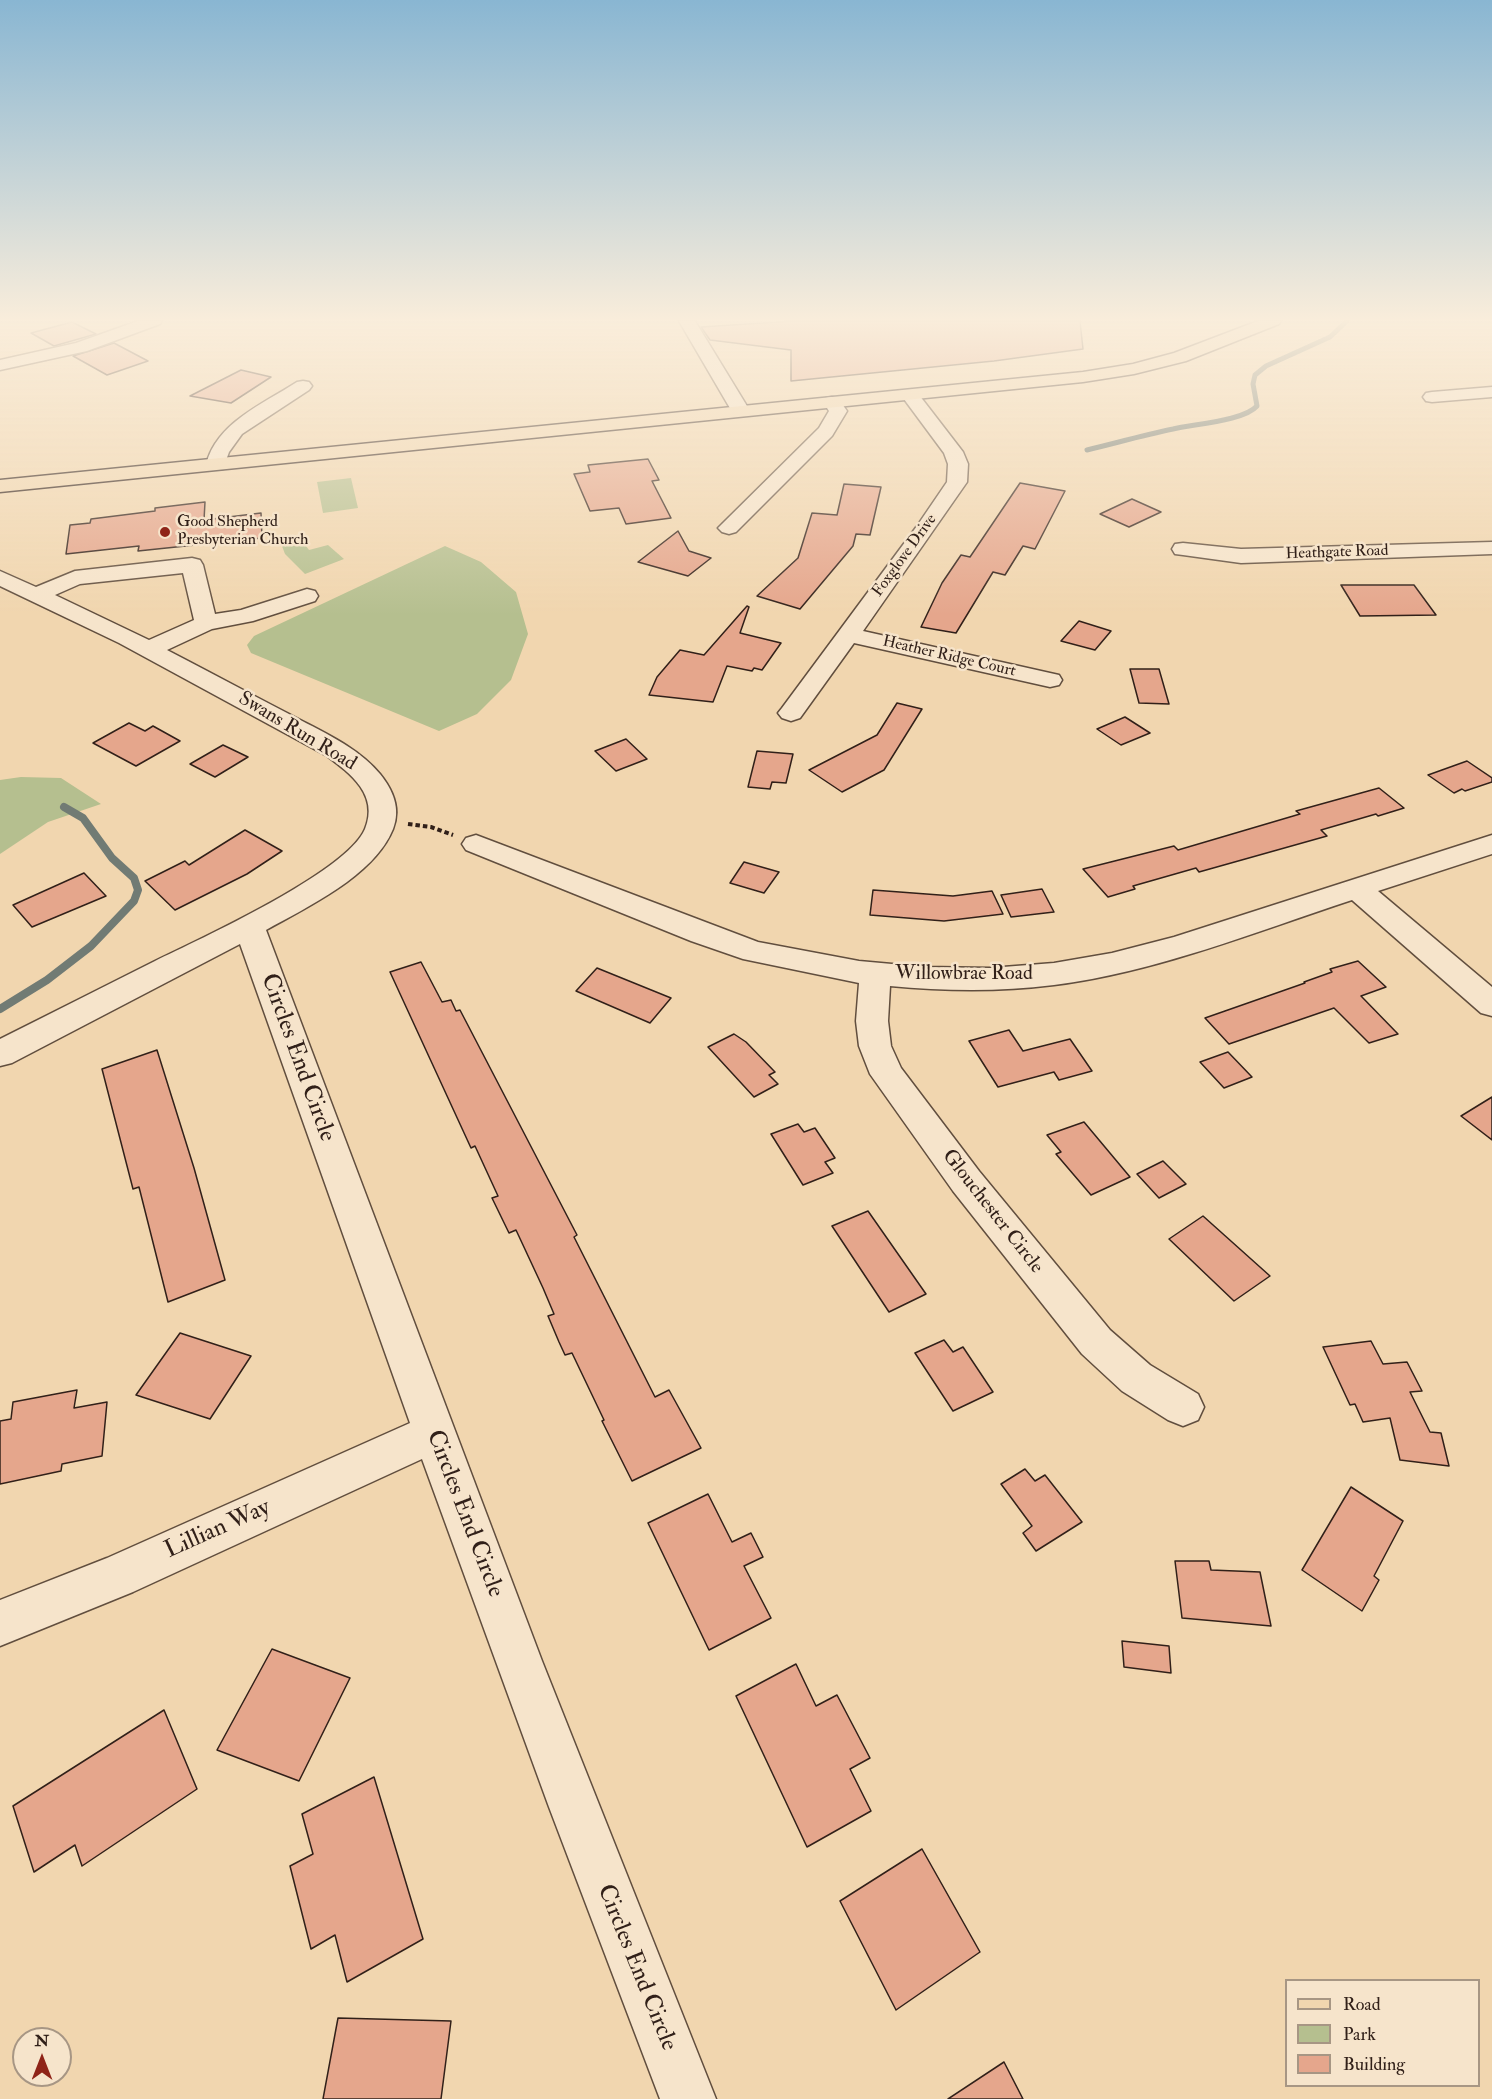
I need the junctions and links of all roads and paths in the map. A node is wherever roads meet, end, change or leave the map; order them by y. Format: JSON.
{"nodes":[{"id":1,"x":251,"y":419,"type":"edge"},
{"id":2,"x":664,"y":419,"type":"edge"},
{"id":3,"x":834,"y":419,"type":"edge"},
{"id":4,"x":928,"y":419,"type":"edge"},
{"id":5,"x":216,"y":465,"type":"junction"},
{"id":6,"x":0,"y":486,"type":"edge"},
{"id":7,"x":729,"y":528,"type":"dead end"},
{"id":8,"x":1183,"y":549,"type":"dead end"},
{"id":9,"x":1492,"y":549,"type":"edge"},
{"id":10,"x":0,"y":578,"type":"edge"},
{"id":11,"x":36,"y":595,"type":"junction"},
{"id":12,"x":308,"y":596,"type":"dead end"},
{"id":13,"x":206,"y":623,"type":"junction"},
{"id":14,"x":848,"y":635,"type":"junction"},
{"id":15,"x":148,"y":650,"type":"junction"},
{"id":16,"x":1050,"y":680,"type":"dead end"},
{"id":17,"x":791,"y":712,"type":"dead end"},
{"id":18,"x":381,"y":821,"type":"junction"},
{"id":19,"x":476,"y":844,"type":"joint"},
{"id":20,"x":1492,"y":844,"type":"edge"},
{"id":21,"x":1356,"y":888,"type":"junction"},
{"id":22,"x":249,"y":926,"type":"junction"},
{"id":23,"x":875,"y":974,"type":"junction"},
{"id":24,"x":1492,"y":1005,"type":"edge"},
{"id":25,"x":0,"y":1054,"type":"edge"},
{"id":26,"x":1183,"y":1407,"type":"dead end"},
{"id":27,"x":434,"y":1433,"type":"junction"},
{"id":28,"x":0,"y":1623,"type":"edge"},
{"id":29,"x":688,"y":2099,"type":"edge"}],
"edges":[{"from":1,"to":5,"type":"street"},
{"from":2,"to":5,"type":"main road"},
{"from":3,"to":7,"type":"street"},
{"from":4,"to":14,"type":"street","name":"Foxglove Drive"},
{"from":5,"to":6,"type":"main road"},
{"from":8,"to":9,"type":"street","name":"Heathgate Road"},
{"from":10,"to":11,"type":"street","name":"Swans Run Road"},
{"from":11,"to":13,"type":"street"},
{"from":11,"to":15,"type":"street","name":"Swans Run Road"},
{"from":12,"to":13,"type":"street"},
{"from":13,"to":15,"type":"street"},
{"from":14,"to":16,"type":"street","name":"Heather Ridge Court"},
{"from":14,"to":17,"type":"street","name":"Foxglove Drive"},
{"from":15,"to":18,"type":"street","name":"Swans Run Road"},
{"from":18,"to":19,"type":"path"},
{"from":18,"to":22,"type":"street"},
{"from":19,"to":23,"type":"street","name":"Willowbrae Road"},
{"from":20,"to":21,"type":"street","name":"Willowbrae Road"},
{"from":21,"to":23,"type":"street","name":"Willowbrae Road"},
{"from":21,"to":24,"type":"street"},
{"from":22,"to":25,"type":"street"},
{"from":22,"to":27,"type":"street","name":"Circles End Circle"},
{"from":23,"to":26,"type":"street","name":"Glouchester Circle"},
{"from":27,"to":28,"type":"street","name":"Lillian Way"},
{"from":27,"to":29,"type":"street","name":"Circles End Circle"}]}
